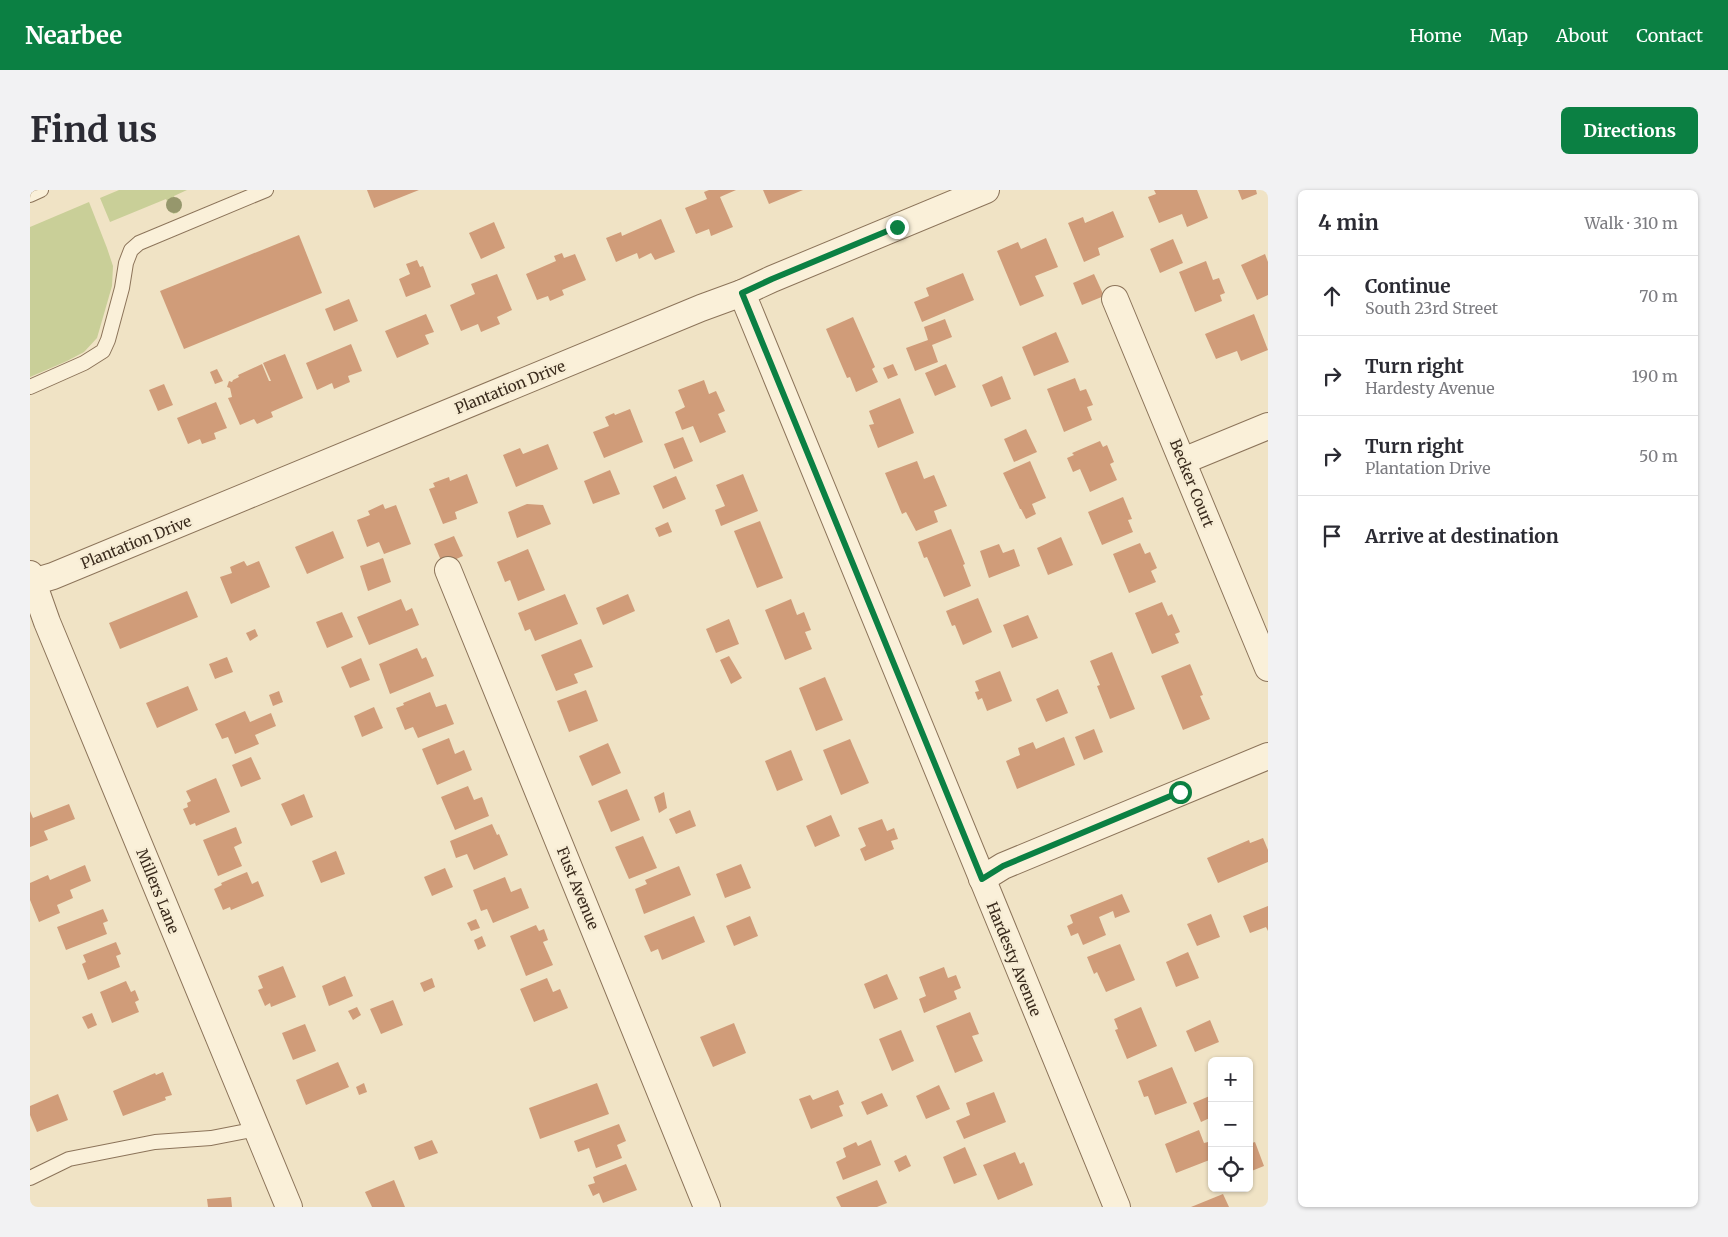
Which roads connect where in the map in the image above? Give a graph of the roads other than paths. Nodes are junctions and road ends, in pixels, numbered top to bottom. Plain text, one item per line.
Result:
1 (41, 190) edge
2 (266, 190) edge
3 (986, 190) edge
4 (30, 195) edge
5 (742, 293) junction
6 (1115, 299) dead end
7 (30, 387) edge
8 (1268, 426) edge
9 (1183, 461) junction
10 (448, 570) dead end
11 (31, 580) edge
12 (1268, 668) edge
13 (1268, 756) edge
14 (982, 879) junction
15 (257, 1129) junction
16 (30, 1178) edge
17 (289, 1207) edge
18 (707, 1207) edge
19 (1117, 1207) edge

1 - 4 lane
2 - 7 lane
3 - 5 street, Plantation Drive
5 - 11 street, Plantation Drive
5 - 14 street, Hardesty Avenue
6 - 9 street, Becker Court
8 - 9 street
9 - 12 street, Becker Court
10 - 18 street, Fust Avenue
11 - 15 street, Millers Lane
13 - 14 street
14 - 19 street, Hardesty Avenue
15 - 16 lane
15 - 17 street, Millers Lane

